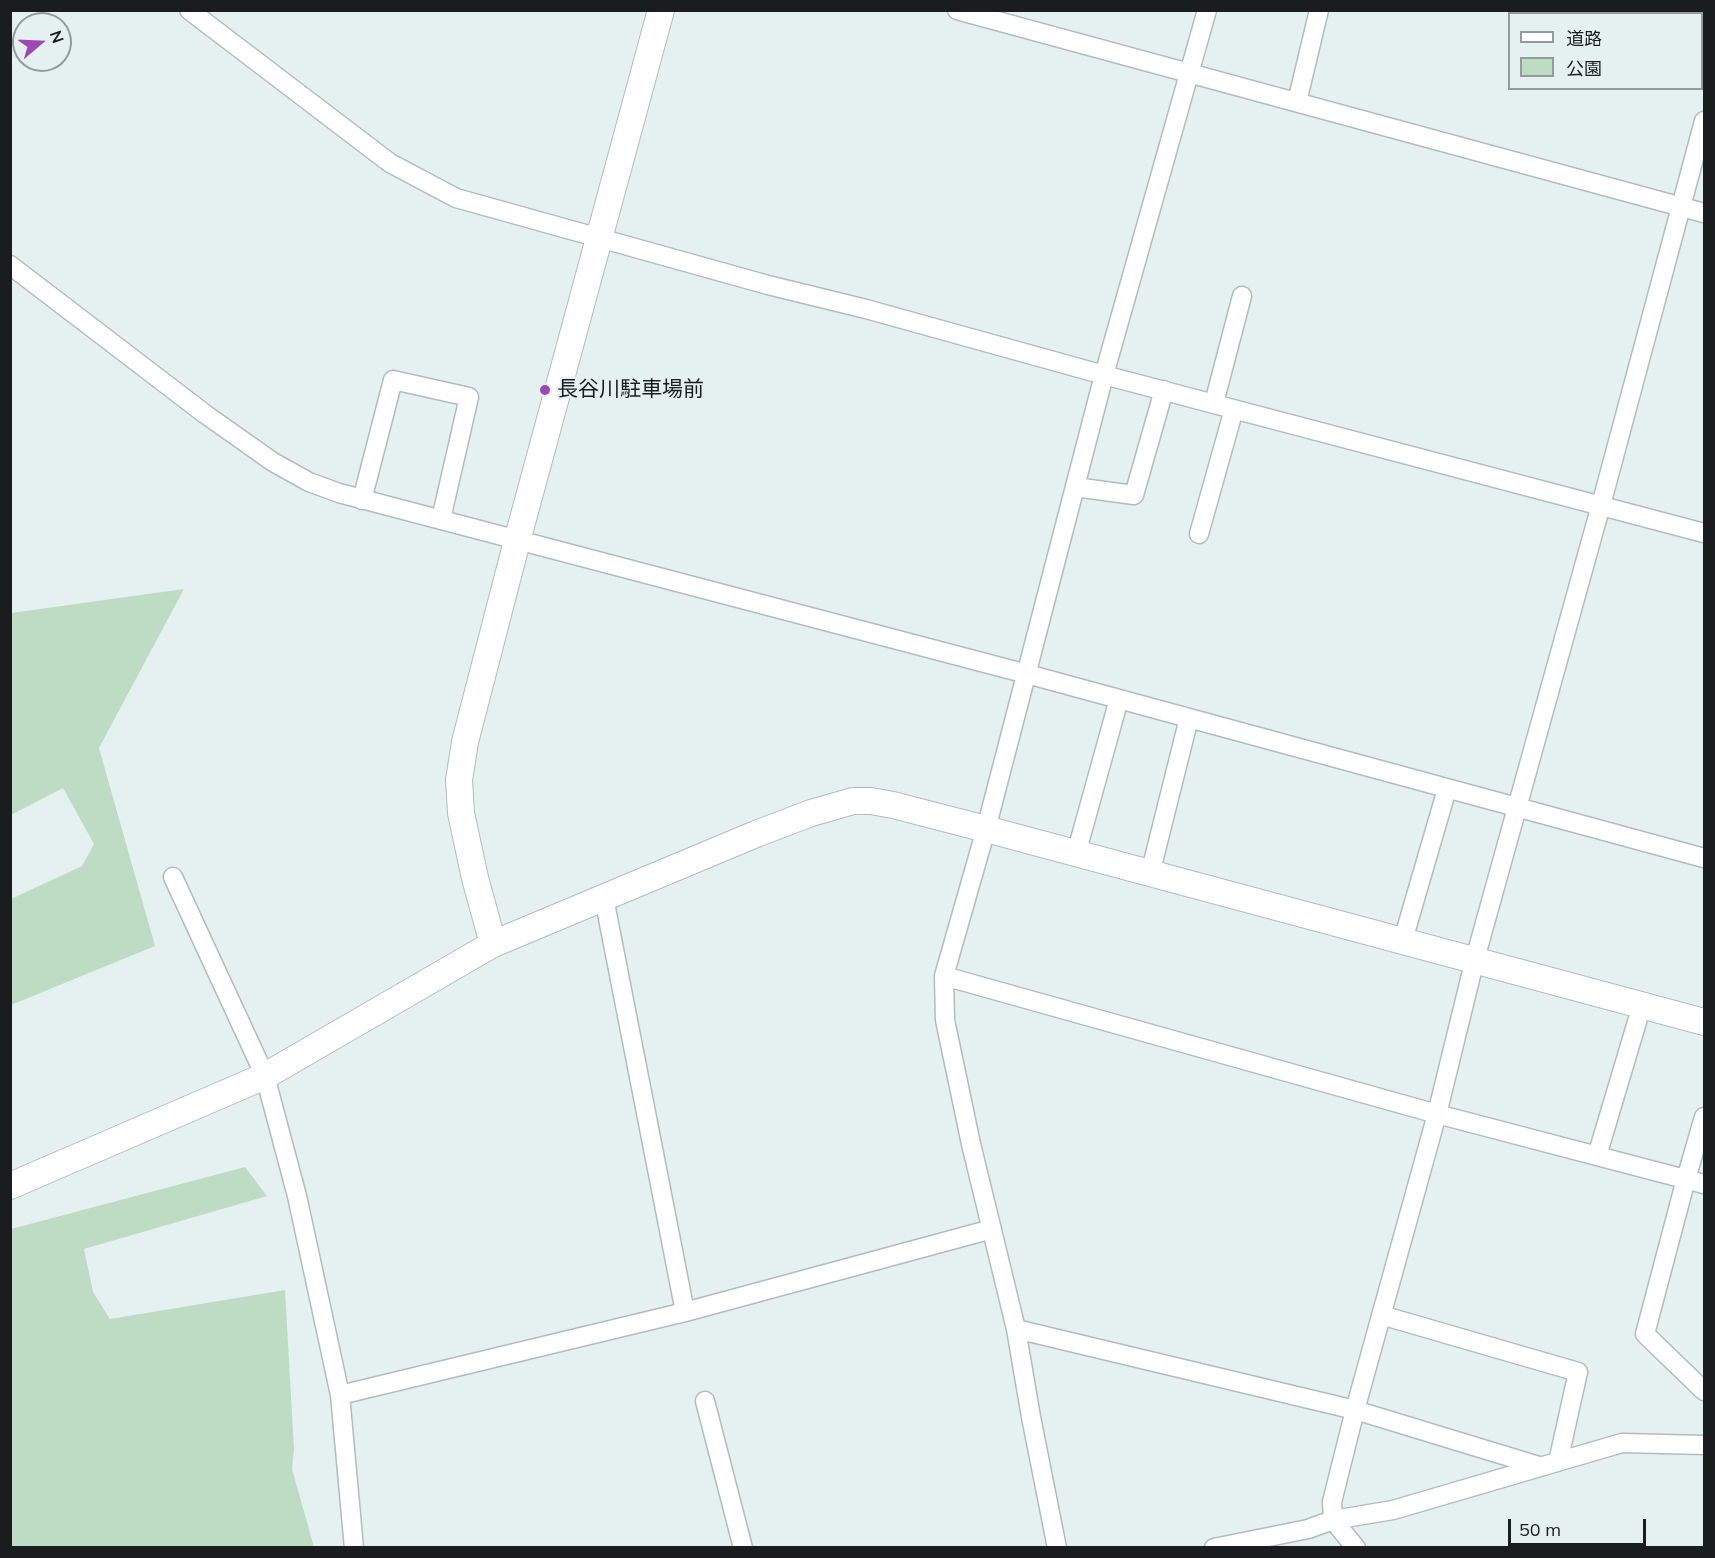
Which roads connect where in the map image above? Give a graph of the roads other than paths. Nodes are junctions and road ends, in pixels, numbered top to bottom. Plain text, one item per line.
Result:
1 (189, 10) edge
2 (662, 10) edge
3 (957, 10) edge
4 (1207, 10) edge
5 (1319, 10) edge
6 (1190, 73) junction
7 (1297, 102) junction
8 (1704, 121) edge
9 (1681, 208) junction
10 (1704, 213) edge
11 (599, 239) junction
12 (10, 265) edge
13 (1242, 296) dead end
14 (1104, 375) junction
15 (1164, 390) junction
16 (1214, 403) junction
17 (1233, 409) junction
18 (1075, 487) junction
19 (362, 500) junction
20 (1601, 505) junction
21 (441, 519) junction
22 (1704, 533) edge
23 (1199, 534) dead end
24 (517, 540) junction
25 (1027, 674) junction
26 (1119, 699) junction
27 (1189, 718) junction
28 (1447, 789) junction
29 (1518, 808) junction
30 (986, 829) junction
31 (1077, 854) junction
32 (1704, 858) edge
33 (1150, 874) junction
34 (173, 877) dead end
35 (604, 898) junction
36 (1402, 940) junction
37 (493, 944) junction
38 (1475, 959) junction
39 (944, 976) junction
40 (1642, 1005) junction
41 (1704, 1022) edge
42 (265, 1076) junction
43 (1437, 1114) junction
44 (1704, 1117) edge
45 (1598, 1156) junction
46 (1686, 1179) junction
47 (1704, 1184) edge
48 (10, 1186) edge
49 (992, 1229) junction
50 (685, 1312) junction
51 (1381, 1315) junction
52 (1016, 1329) junction
53 (1704, 1391) edge
54 (339, 1395) junction
55 (705, 1401) dead end
56 (1355, 1410) junction
57 (1704, 1445) edge
58 (1558, 1462) junction
59 (1539, 1467) junction
60 (1333, 1520) junction
61 (354, 1548) edge
62 (743, 1548) edge
63 (1057, 1548) edge
64 (1214, 1548) edge
65 (1356, 1548) edge

1 - 11 street
2 - 11 street
3 - 6 street
4 - 6 street
5 - 7 street
6 - 7 street
6 - 14 street
7 - 9 street
8 - 9 street
9 - 10 street
9 - 20 street
11 - 14 street
11 - 24 street
12 - 19 street
13 - 16 street
14 - 15 street
14 - 18 street
15 - 16 street
15 - 18 street
16 - 17 street
17 - 20 street
17 - 23 street
18 - 25 street
19 - 21 street
19 - 21 street
20 - 22 street
20 - 29 street
21 - 24 street
24 - 25 street
24 - 37 street
25 - 26 street
25 - 30 street
26 - 27 street
26 - 31 street
27 - 28 street
27 - 33 street
28 - 29 street
28 - 36 street
29 - 32 street
29 - 38 street
30 - 31 street
30 - 35 street
30 - 39 street
31 - 33 street
33 - 36 street
34 - 42 street
35 - 37 street
35 - 50 street
36 - 38 street
37 - 42 street
38 - 40 street
38 - 43 street
39 - 43 street
39 - 49 street
40 - 41 street
40 - 45 street
42 - 48 street
42 - 54 street
43 - 45 street
43 - 51 street
44 - 46 street
45 - 46 street
46 - 47 street
46 - 53 street
49 - 50 street
49 - 52 street
50 - 54 street
51 - 56 street
51 - 58 street
52 - 56 street
52 - 63 street
54 - 61 street
55 - 62 street
56 - 59 street
56 - 60 street
57 - 58 street
58 - 59 street
59 - 60 street
60 - 64 street
60 - 65 street

